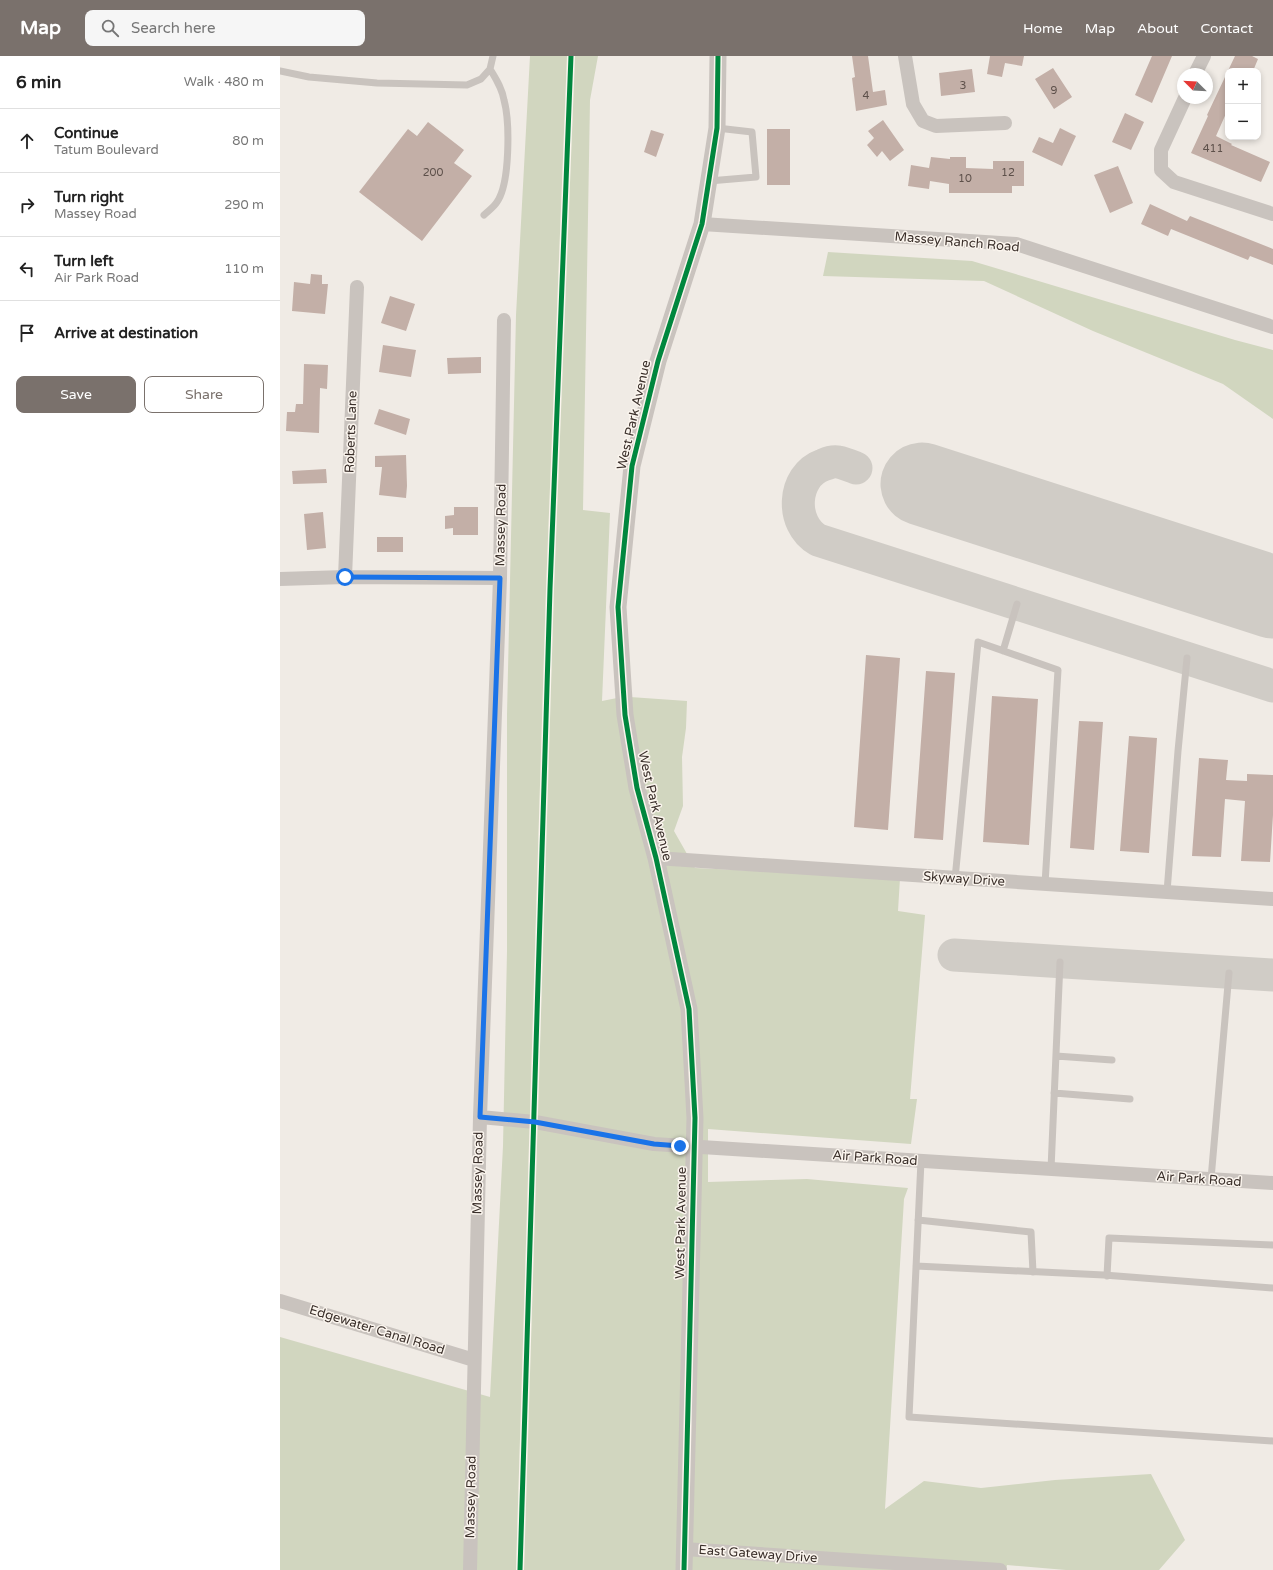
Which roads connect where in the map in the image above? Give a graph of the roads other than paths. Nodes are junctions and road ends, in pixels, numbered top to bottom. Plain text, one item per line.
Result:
1 (493, 56) edge
2 (718, 56) edge
3 (905, 56) edge
4 (1204, 56) edge
5 (1198, 68) edge
6 (490, 69) junction
7 (280, 71) edge
8 (1182, 104) edge
9 (1004, 123) dead end
10 (717, 128) junction
11 (709, 181) junction
12 (1273, 214) edge
13 (484, 216) dead end
14 (702, 224) junction
15 (357, 287) dead end
16 (504, 320) dead end
17 (1273, 327) edge
18 (345, 577) junction
19 (500, 578) junction
20 (280, 579) edge
21 (1017, 604) dead end
22 (1003, 651) junction
23 (1187, 658) dead end
24 (656, 858) junction
25 (955, 879) junction
26 (1046, 884) junction
27 (1167, 892) junction
28 (1273, 899) edge
29 (1060, 962) dead end
30 (1229, 973) dead end
31 (1056, 1056) junction
32 (1112, 1060) dead end
33 (1054, 1093) junction
34 (1130, 1099) dead end
35 (480, 1117) junction
36 (694, 1147) junction
37 (921, 1161) junction
38 (1051, 1169) junction
39 (1211, 1179) junction
40 (1273, 1183) edge
41 (918, 1220) junction
42 (1273, 1245) edge
43 (916, 1266) junction
44 (1033, 1272) junction
45 (1107, 1276) junction
46 (1273, 1288) edge
47 (280, 1301) edge
48 (474, 1360) junction
49 (1273, 1440) edge
50 (684, 1549) junction
51 (470, 1570) edge
52 (684, 1570) edge
53 (1000, 1570) edge

1 - 6 lane
2 - 10 street, West Park Avenue
3 - 9 street
4 - 5 street
6 - 7 lane
6 - 13 lane
8 - 12 street
10 - 11 street, West Park Avenue
10 - 11 lane
11 - 14 street, West Park Avenue
14 - 17 street, Massey Ranch Road
14 - 24 street, West Park Avenue
15 - 18 street, Roberts Lane
16 - 19 street, Massey Road
18 - 19 street
18 - 20 street
19 - 35 street, Massey Road
21 - 22 lane
22 - 25 lane
22 - 26 lane
23 - 27 lane
24 - 25 street, Skyway Drive
24 - 36 street, West Park Avenue
25 - 26 street, Skyway Drive
26 - 27 street, Skyway Drive
27 - 28 street, Skyway Drive
29 - 31 lane
30 - 39 lane
31 - 32 lane
31 - 33 lane
33 - 34 lane
33 - 38 lane
35 - 36 street, Air Park Road
35 - 48 street, Massey Road
36 - 37 street, Air Park Road
36 - 50 street, West Park Avenue
37 - 38 street, Air Park Road
37 - 41 lane
38 - 39 street, Air Park Road
39 - 40 street, Air Park Road
41 - 43 lane
41 - 44 lane
42 - 45 lane
43 - 44 lane
43 - 49 lane
44 - 45 lane
45 - 46 lane
47 - 48 street, Edgewater Canal Road
48 - 51 street, Massey Road
50 - 52 street, West Park Avenue
50 - 53 street, East Gateway Drive

